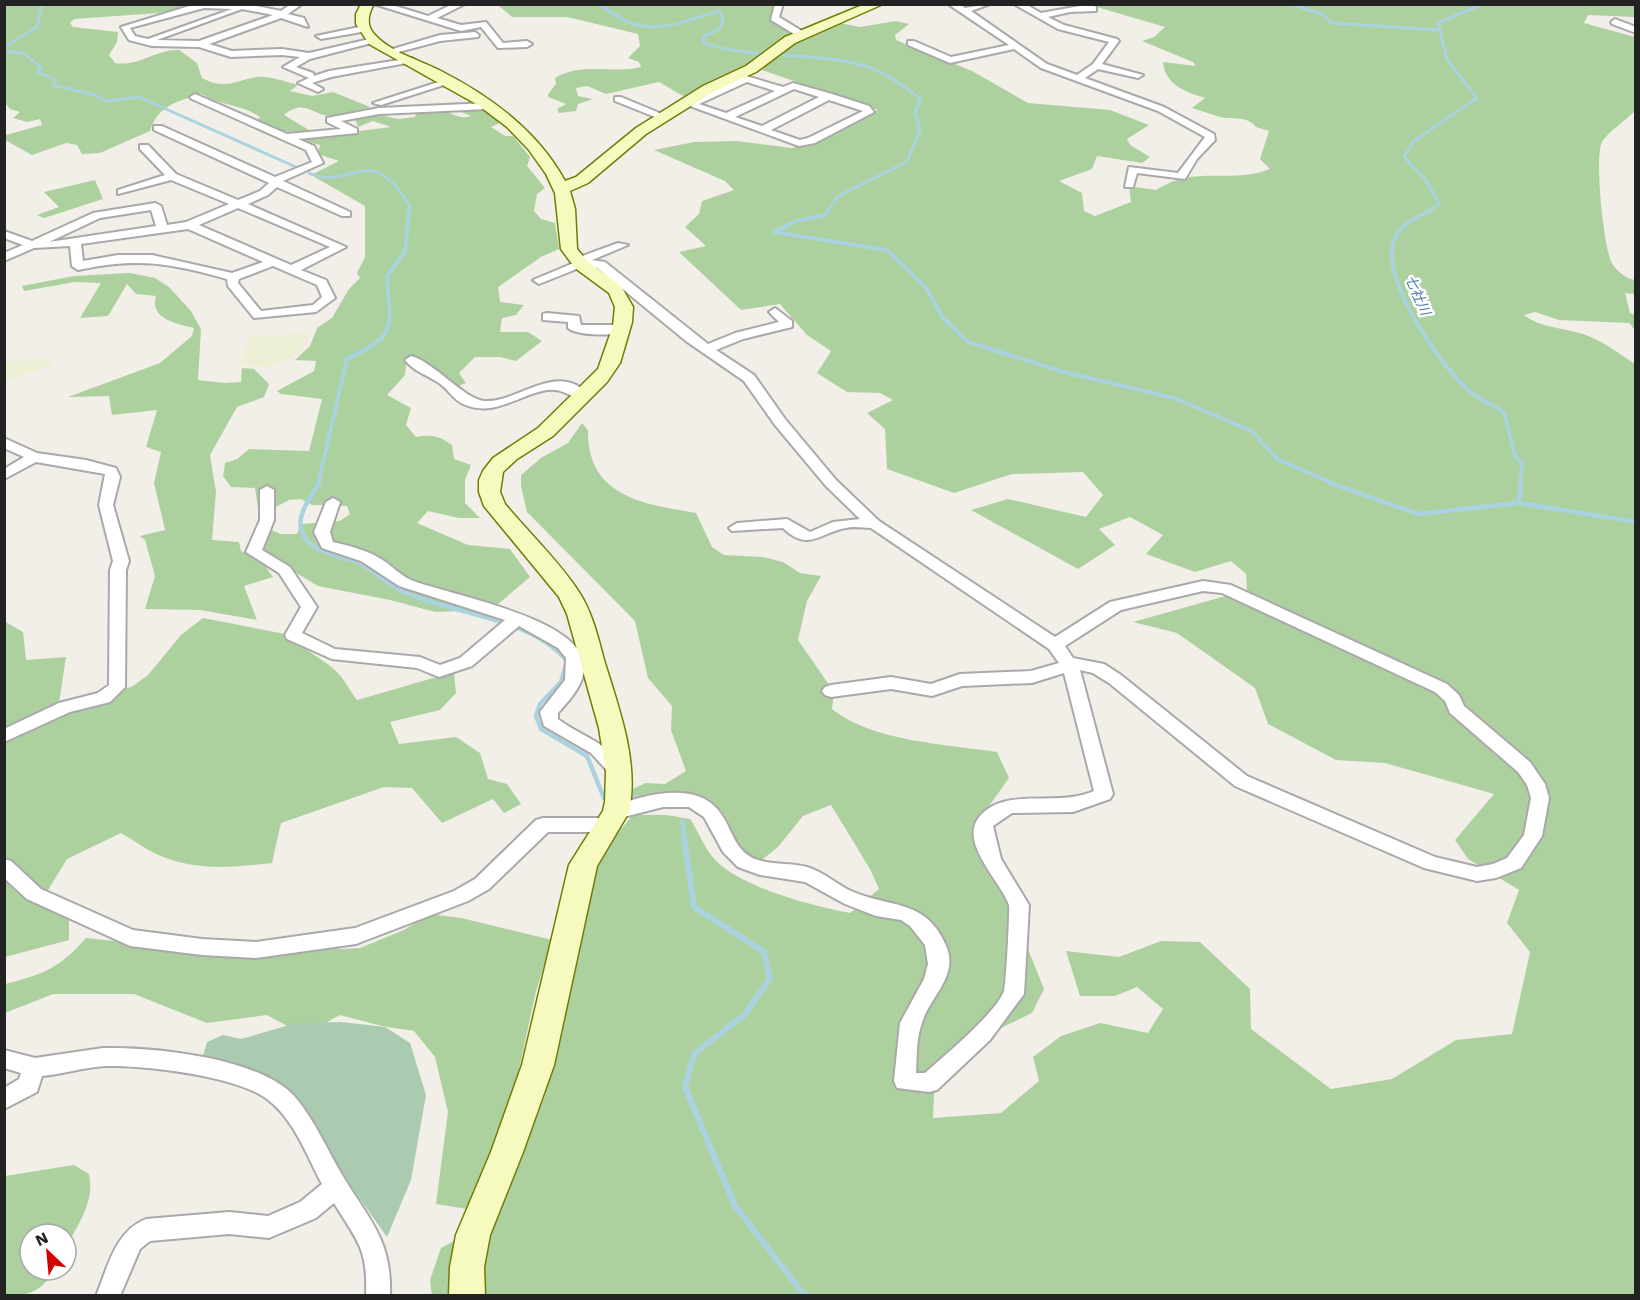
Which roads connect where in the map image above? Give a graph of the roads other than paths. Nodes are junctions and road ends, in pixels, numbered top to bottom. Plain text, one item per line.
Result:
1 (298, 4) edge
2 (368, 4) edge
3 (378, 4) edge
4 (461, 4) edge
5 (779, 4) edge
6 (876, 4) edge
7 (952, 4) edge
8 (986, 4) edge
9 (1018, 4) edge
10 (1084, 4) edge
11 (247, 6) edge
12 (963, 11) junction
13 (282, 15) junction
14 (1039, 16) junction
15 (430, 18) junction
16 (1614, 22) dead end
17 (304, 25) dead end
18 (1635, 30) edge
19 (489, 34) junction
20 (369, 35) junction
21 (802, 35) junction
22 (321, 36) dead end
23 (145, 41) junction
24 (911, 43) dead end
25 (200, 44) junction
26 (527, 44) dead end
27 (1015, 46) junction
28 (391, 51) junction
29 (305, 56) junction
30 (412, 62) junction
31 (1096, 66) junction
32 (345, 72) junction
33 (310, 75) dead end
34 (1138, 75) dead end
35 (1078, 78) junction
36 (360, 79) dead end
37 (451, 81) junction
38 (318, 89) dead end
39 (783, 90) junction
40 (829, 96) junction
41 (195, 97) dead end
42 (618, 99) dead end
43 (688, 104) junction
44 (488, 106) junction
45 (379, 111) junction
46 (728, 116) junction
47 (664, 117) junction
48 (158, 128) dead end
49 (763, 130) junction
50 (287, 138) junction
51 (144, 147) dead end
52 (172, 176) junction
53 (273, 183) junction
54 (1129, 185) dead end
55 (561, 189) junction
56 (122, 192) dead end
57 (238, 205) junction
58 (346, 214) dead end
59 (189, 225) junction
60 (163, 229) junction
61 (4, 234) edge
62 (75, 244) junction
63 (33, 245) junction
64 (622, 245) dead end
65 (4, 258) edge
66 (273, 262) junction
67 (579, 263) junction
68 (293, 269) junction
69 (233, 277) junction
70 (539, 280) dead end
71 (775, 312) dead end
72 (547, 317) dead end
73 (622, 329) junction
74 (706, 349) junction
75 (411, 360) dead end
76 (582, 395) junction
77 (4, 442) edge
78 (34, 457) junction
79 (4, 475) edge
80 (267, 490) dead end
81 (333, 502) dead end
82 (874, 524) junction
83 (737, 528) dead end
84 (518, 618) junction
85 (1055, 645) junction
86 (1069, 664) junction
87 (831, 691) dead end
88 (4, 736) edge
89 (616, 801) junction
90 (4, 866) edge
91 (4, 1059) edge
92 (33, 1067) junction
93 (4, 1100) edge
94 (336, 1187) junction
95 (108, 1296) edge
96 (378, 1296) edge
97 (467, 1296) edge

1 - 13 street
2 - 20 street
3 - 15 street
4 - 15 street
5 - 21 street
6 - 21 street
7 - 12 street
8 - 12 street
9 - 14 street
10 - 14 street
11 - 13 street
11 - 23 street
11 - 23 street
12 - 27 street
13 - 17 street
13 - 25 street
14 - 31 street
15 - 19 street
16 - 18 street
19 - 26 street
19 - 28 street
20 - 22 street
20 - 28 street
20 - 29 street
21 - 43 street
23 - 25 street
24 - 27 street
25 - 29 street
27 - 35 street
28 - 30 street
29 - 33 street
30 - 32 street
30 - 37 street
31 - 34 street
31 - 35 street
32 - 36 street
32 - 38 street
35 - 54 street
37 - 44 street
37 - 45 street
39 - 40 street
39 - 43 street
39 - 46 street
40 - 49 street
40 - 49 street
41 - 50 street
42 - 47 street
43 - 46 street
43 - 47 street
44 - 45 street
44 - 55 street
45 - 50 street
46 - 49 street
47 - 55 street
48 - 53 street
50 - 53 street
51 - 52 street
52 - 56 street
52 - 57 street
53 - 57 street
53 - 58 street
55 - 67 street
57 - 59 street
57 - 68 street
59 - 60 street
59 - 66 street
60 - 62 street
60 - 63 street
61 - 63 street
62 - 63 street
62 - 69 street
63 - 65 street
64 - 67 street
66 - 68 street
66 - 69 street
67 - 70 street
67 - 73 street
67 - 74 street
68 - 69 street
71 - 74 street
72 - 73 street
73 - 76 street
74 - 82 street
75 - 76 street
76 - 89 street
77 - 78 street
78 - 79 street
78 - 88 street
80 - 84 street
81 - 84 street
82 - 83 street
82 - 85 street
84 - 89 street
85 - 86 street
85 - 86 street
86 - 87 street
86 - 89 street
89 - 90 street
89 - 97 street
91 - 92 street
92 - 93 street
92 - 94 street
94 - 95 street
94 - 96 street

